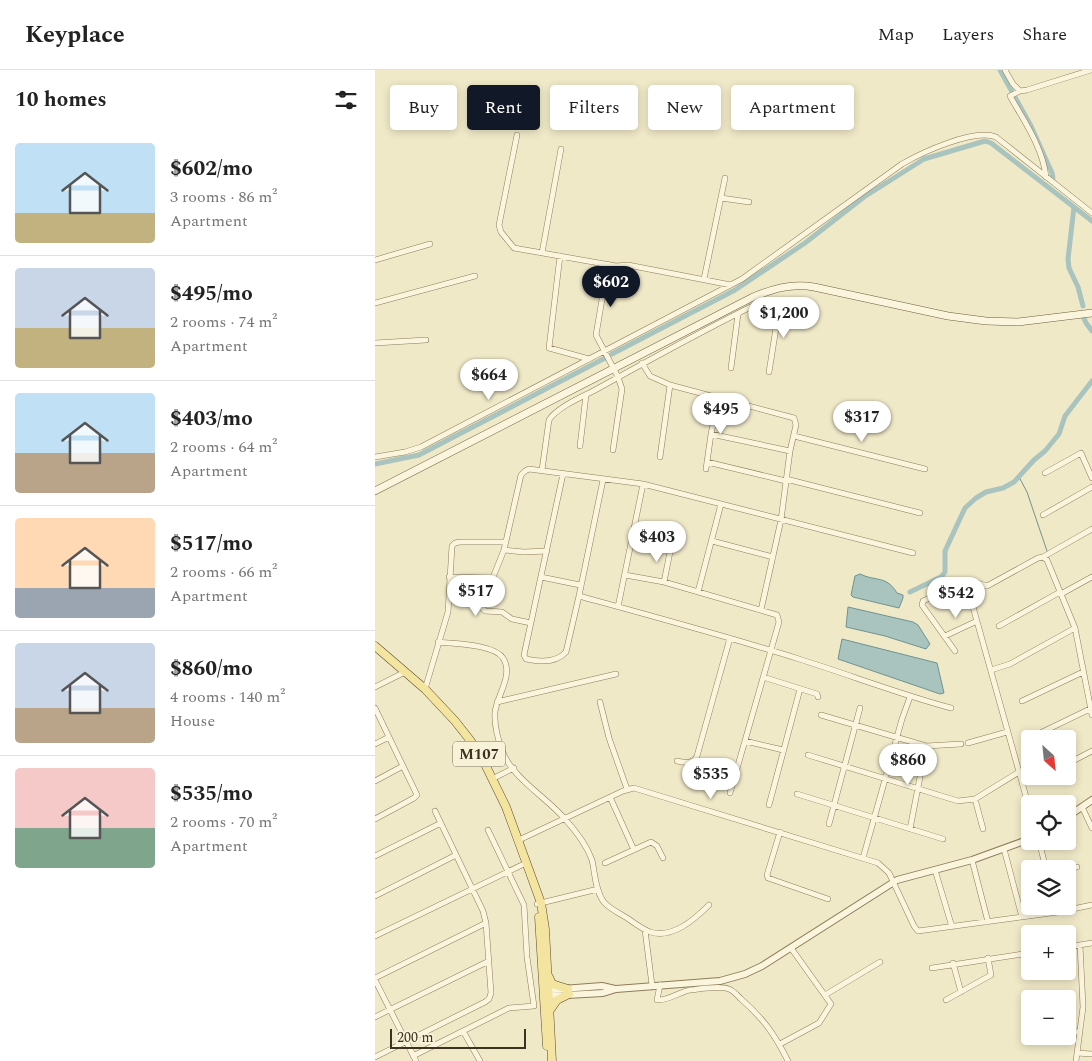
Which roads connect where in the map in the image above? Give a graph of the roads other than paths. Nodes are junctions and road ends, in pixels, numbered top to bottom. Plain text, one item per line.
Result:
1 (1005, 70) edge
2 (1091, 70) edge
3 (1019, 91) junction
4 (517, 135) dead end
5 (561, 149) dead end
6 (1046, 177) junction
7 (725, 178) dead end
8 (721, 198) junction
9 (749, 202) dead end
10 (1092, 213) edge
11 (430, 244) dead end
12 (542, 253) junction
13 (560, 256) junction
14 (375, 260) edge
15 (609, 264) junction
16 (475, 276) dead end
17 (704, 279) junction
18 (731, 285) junction
19 (375, 303) edge
20 (780, 303) junction
21 (798, 305) dead end
22 (1092, 313) edge
23 (738, 314) junction
24 (426, 340) dead end
25 (375, 343) edge
26 (604, 351) junction
27 (589, 359) junction
28 (642, 363) junction
29 (731, 368) dead end
30 (614, 369) junction
31 (769, 372) dead end
32 (618, 377) junction
33 (670, 385) junction
34 (586, 395) junction
35 (719, 398) junction
36 (711, 434) junction
37 (794, 436) junction
38 (580, 446) dead end
39 (613, 450) dead end
40 (790, 451) junction
41 (375, 457) edge
42 (660, 457) dead end
43 (707, 462) junction
44 (706, 469) dead end
45 (925, 469) dead end
46 (542, 470) junction
47 (1045, 473) dead end
48 (563, 474) junction
49 (1092, 478) edge
50 (603, 480) junction
51 (786, 480) junction
52 (643, 484) junction
53 (1092, 487) edge
54 (375, 491) edge
55 (721, 504) junction
56 (920, 513) dead end
57 (1043, 515) dead end
58 (781, 520) junction
59 (1092, 529) edge
60 (712, 541) junction
61 (506, 542) junction
62 (671, 547) dead end
63 (504, 550) junction
64 (547, 551) junction
65 (913, 553) dead end
66 (773, 557) junction
67 (1043, 557) junction
68 (625, 575) junction
69 (449, 577) junction
70 (541, 577) junction
71 (1092, 577) edge
72 (493, 578) junction
73 (663, 582) junction
74 (966, 582) junction
75 (580, 584) junction
76 (698, 592) junction
77 (1061, 593) junction
78 (579, 596) junction
79 (618, 607) junction
80 (761, 610) junction
81 (977, 621) junction
82 (531, 623) junction
83 (999, 626) dead end
84 (1075, 628) junction
85 (945, 636) junction
86 (730, 638) junction
87 (438, 642) junction
88 (375, 646) edge
89 (771, 650) junction
90 (955, 651) dead end
91 (991, 670) junction
92 (405, 672) junction
93 (1083, 672) junction
94 (615, 674) dead end
95 (763, 677) junction
96 (375, 688) edge
97 (425, 689) junction
98 (801, 689) junction
99 (819, 697) dead end
100 (911, 697) junction
101 (1021, 701) dead end
102 (497, 702) junction
103 (600, 702) dead end
104 (375, 708) edge
105 (861, 708) dead end
106 (951, 708) dead end
107 (1091, 711) edge
108 (821, 716) dead end
109 (378, 720) edge
110 (856, 726) junction
111 (1048, 730) edge
112 (1007, 732) junction
113 (389, 737) junction
114 (897, 738) junction
115 (745, 741) junction
116 (968, 743) dead end
117 (375, 744) edge
118 (961, 744) dead end
119 (927, 746) junction
120 (783, 750) junction
121 (1092, 751) edge
122 (504, 754) junction
123 (808, 755) dead end
124 (1076, 759) edge
125 (677, 761) dead end
126 (484, 762) junction
127 (403, 766) junction
128 (844, 767) junction
129 (514, 768) junction
130 (1019, 772) junction
131 (493, 778) junction
132 (884, 779) junction
133 (375, 781) edge
134 (918, 788) junction
135 (627, 789) junction
136 (731, 794) dead end
137 (797, 794) dead end
138 (1025, 795) edge
139 (610, 797) junction
140 (975, 799) junction
141 (1092, 800) edge
142 (769, 805) dead end
143 (834, 805) junction
144 (1082, 807) junction
145 (435, 811) dead end
146 (1076, 811) edge
147 (375, 818) edge
148 (873, 818) junction
149 (565, 819) junction
150 (441, 823) junction
151 (829, 824) dead end
152 (1092, 828) edge
153 (910, 829) junction
154 (983, 829) dead end
155 (488, 830) dead end
156 (780, 832) junction
157 (943, 839) dead end
158 (519, 840) junction
159 (1021, 842) edge
160 (1004, 849) junction
161 (633, 850) junction
162 (456, 855) junction
163 (375, 856) edge
164 (663, 858) dead end
165 (863, 858) junction
166 (972, 860) junction
167 (526, 863) junction
168 (605, 863) dead end
169 (935, 870) junction
170 (508, 872) junction
171 (894, 882) junction
172 (472, 889) junction
173 (598, 889) junction
174 (375, 896) edge
175 (828, 899) dead end
176 (539, 903) junction
177 (709, 905) dead end
178 (1092, 905) edge
179 (1076, 907) edge
180 (1032, 915) edge
181 (1023, 917) junction
182 (987, 922) junction
183 (486, 923) junction
184 (952, 927) junction
185 (645, 930) junction
186 (375, 936) edge
187 (1092, 943) edge
188 (1080, 945) junction
189 (1076, 946) edge
190 (791, 948) junction
191 (1021, 953) edge
192 (988, 958) junction
193 (489, 961) junction
194 (880, 962) dead end
195 (953, 963) junction
196 (547, 966) junction
197 (931, 968) dead end
198 (375, 979) edge
199 (542, 982) junction
200 (660, 985) junction
201 (652, 986) junction
202 (569, 992) junction
203 (961, 992) junction
204 (548, 993) junction
205 (825, 995) junction
206 (945, 1000) dead end
207 (544, 1006) junction
208 (390, 1009) junction
209 (550, 1013) junction
210 (375, 1016) edge
211 (463, 1031) junction
212 (1076, 1032) edge
213 (1079, 1032) junction
214 (406, 1042) junction
215 (779, 1044) junction
216 (1077, 1053) junction
217 (1092, 1054) edge
218 (414, 1058) edge
219 (375, 1060) edge
220 (480, 1061) edge
221 (550, 1061) edge
222 (788, 1061) edge
223 (1076, 1061) edge

1 - 3 street
2 - 3 street
3 - 6 street
4 - 12 street
5 - 12 street
6 - 10 street
6 - 18 street
7 - 8 street
8 - 9 street
8 - 17 street
11 - 14 street
12 - 13 street
13 - 15 street
13 - 27 street
15 - 17 street
15 - 26 street
16 - 19 street
17 - 18 street
18 - 26 street
20 - 21 street
20 - 23 street
20 - 31 street
22 - 30 main road
23 - 28 street
23 - 29 street
24 - 25 street
26 - 27 street
26 - 30 street
27 - 41 street
28 - 32 street
28 - 33 street
30 - 32 street
30 - 54 main road
32 - 34 street
32 - 39 street
33 - 35 street
33 - 42 street
34 - 38 street
34 - 46 street
35 - 36 street
35 - 37 street
36 - 40 street
36 - 43 street
37 - 40 street
37 - 45 street
40 - 51 street
43 - 44 street
43 - 51 street
46 - 48 street
46 - 61 street
47 - 49 street
48 - 50 street
48 - 64 street
50 - 52 street
50 - 75 street
51 - 56 street
51 - 58 street
52 - 55 street
52 - 68 street
53 - 57 street
55 - 58 street
55 - 60 street
58 - 65 street
58 - 66 street
59 - 67 street
60 - 66 street
60 - 76 street
61 - 63 street
61 - 69 street
62 - 73 street
63 - 64 street
63 - 72 street
64 - 70 street
66 - 80 street
67 - 74 street
67 - 77 street
68 - 73 street
68 - 79 street
69 - 72 street
69 - 87 street
70 - 75 street
70 - 82 street
71 - 77 street
72 - 82 street
73 - 76 street
74 - 81 street
74 - 85 street
75 - 78 street
76 - 80 street
77 - 83 street
77 - 84 street
78 - 79 street
78 - 82 street
79 - 86 street
80 - 89 street
81 - 85 street
81 - 91 street
84 - 91 street
84 - 93 street
85 - 90 street
86 - 89 street
86 - 125 street
87 - 97 street
87 - 102 street
88 - 92 main road, M107
89 - 95 street
89 - 100 street
91 - 112 street
92 - 96 street
92 - 97 main road, M107
93 - 101 street
93 - 107 street
94 - 102 street
95 - 98 street
95 - 115 street
97 - 126 main road, M107
98 - 99 street
98 - 120 street
100 - 106 street
100 - 114 street
102 - 122 street
103 - 135 street
104 - 109 street
105 - 110 street
107 - 111 street
108 - 110 street
109 - 113 street
110 - 114 street
110 - 128 street
112 - 116 street
112 - 130 street
113 - 117 street
113 - 127 street
114 - 119 street
114 - 132 street
115 - 120 street
115 - 136 street
118 - 119 street
119 - 134 street
120 - 142 street
121 - 124 street
122 - 126 street
122 - 129 street
123 - 128 street
126 - 131 main road, M107
127 - 133 street
127 - 147 street
128 - 132 street
128 - 143 street
129 - 131 street
129 - 149 street
130 - 138 street
130 - 140 street
131 - 158 main road, M107
132 - 134 street
132 - 148 street
134 - 140 street
134 - 153 street
135 - 139 street
135 - 156 street
137 - 143 street
139 - 149 street
139 - 161 street
140 - 154 street
141 - 144 street
143 - 148 street
143 - 151 street
144 - 146 street
144 - 152 street
145 - 150 street
148 - 153 street
148 - 165 street
149 - 158 street
149 - 173 street
150 - 162 street
150 - 163 street
153 - 157 street
155 - 170 street
156 - 165 street
156 - 175 street
158 - 167 main road, M107
159 - 160 street
160 - 166 street
160 - 181 street
161 - 164 street
161 - 168 street
162 - 172 street
162 - 174 street
165 - 171 street
166 - 169 street
166 - 182 street
167 - 170 street
167 - 176 main road, M107
169 - 171 street
169 - 184 street
170 - 172 street
170 - 211 street
171 - 184 street
171 - 190 street
172 - 183 street
172 - 186 street
173 - 176 street
173 - 185 street
176 - 196 main road, M107
176 - 199 main road, M107
177 - 185 street
178 - 179 street
180 - 181 street
181 - 182 street
182 - 184 street
183 - 193 street
183 - 198 street
185 - 201 street
187 - 188 street
188 - 189 street
188 - 213 street
190 - 200 street
190 - 205 street
191 - 192 street
192 - 195 street
192 - 203 street
193 - 208 street
193 - 214 street
194 - 205 street
195 - 197 street
195 - 203 street
196 - 202 main road
196 - 204 main road, M107
198 - 208 street
199 - 204 main road
199 - 207 main road, M107
200 - 201 street
200 - 215 street
201 - 202 street
202 - 204 street
202 - 209 main road
203 - 206 street
204 - 207 main road
204 - 209 main road, M107
205 - 215 street
207 - 221 main road, M107
208 - 210 street
208 - 214 street
209 - 221 main road, M107
211 - 218 street
211 - 220 street
212 - 213 street
213 - 216 street
214 - 218 street
214 - 219 street
215 - 222 street
216 - 217 street
216 - 223 street

